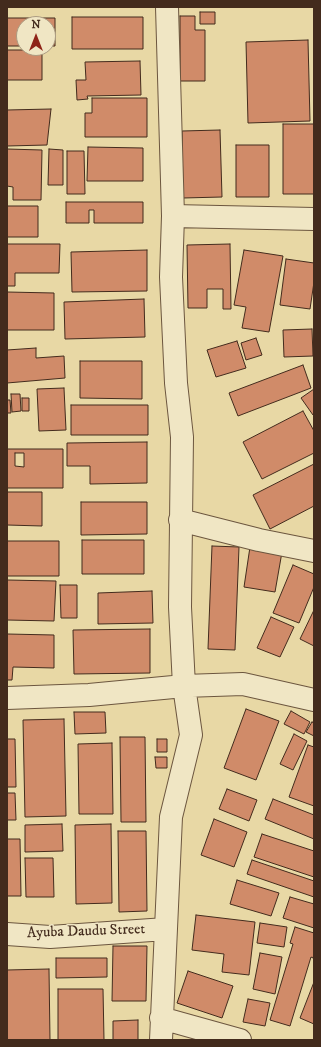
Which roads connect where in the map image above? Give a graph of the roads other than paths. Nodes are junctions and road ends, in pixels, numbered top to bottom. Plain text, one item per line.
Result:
1 (167, 7) edge
2 (173, 216) junction
3 (314, 219) edge
4 (180, 520) junction
5 (314, 551) edge
6 (184, 686) junction
7 (7, 698) edge
8 (314, 700) edge
9 (166, 929) junction
10 (7, 934) edge
11 (161, 1018) junction
12 (160, 1040) edge
13 (240, 1040) edge

1 - 2 street
2 - 3 street
2 - 4 street
4 - 5 street
4 - 6 street
6 - 7 street
6 - 8 street
6 - 9 street
9 - 10 street, Ayuba Daudu Street
9 - 11 street
11 - 12 street
11 - 13 street

